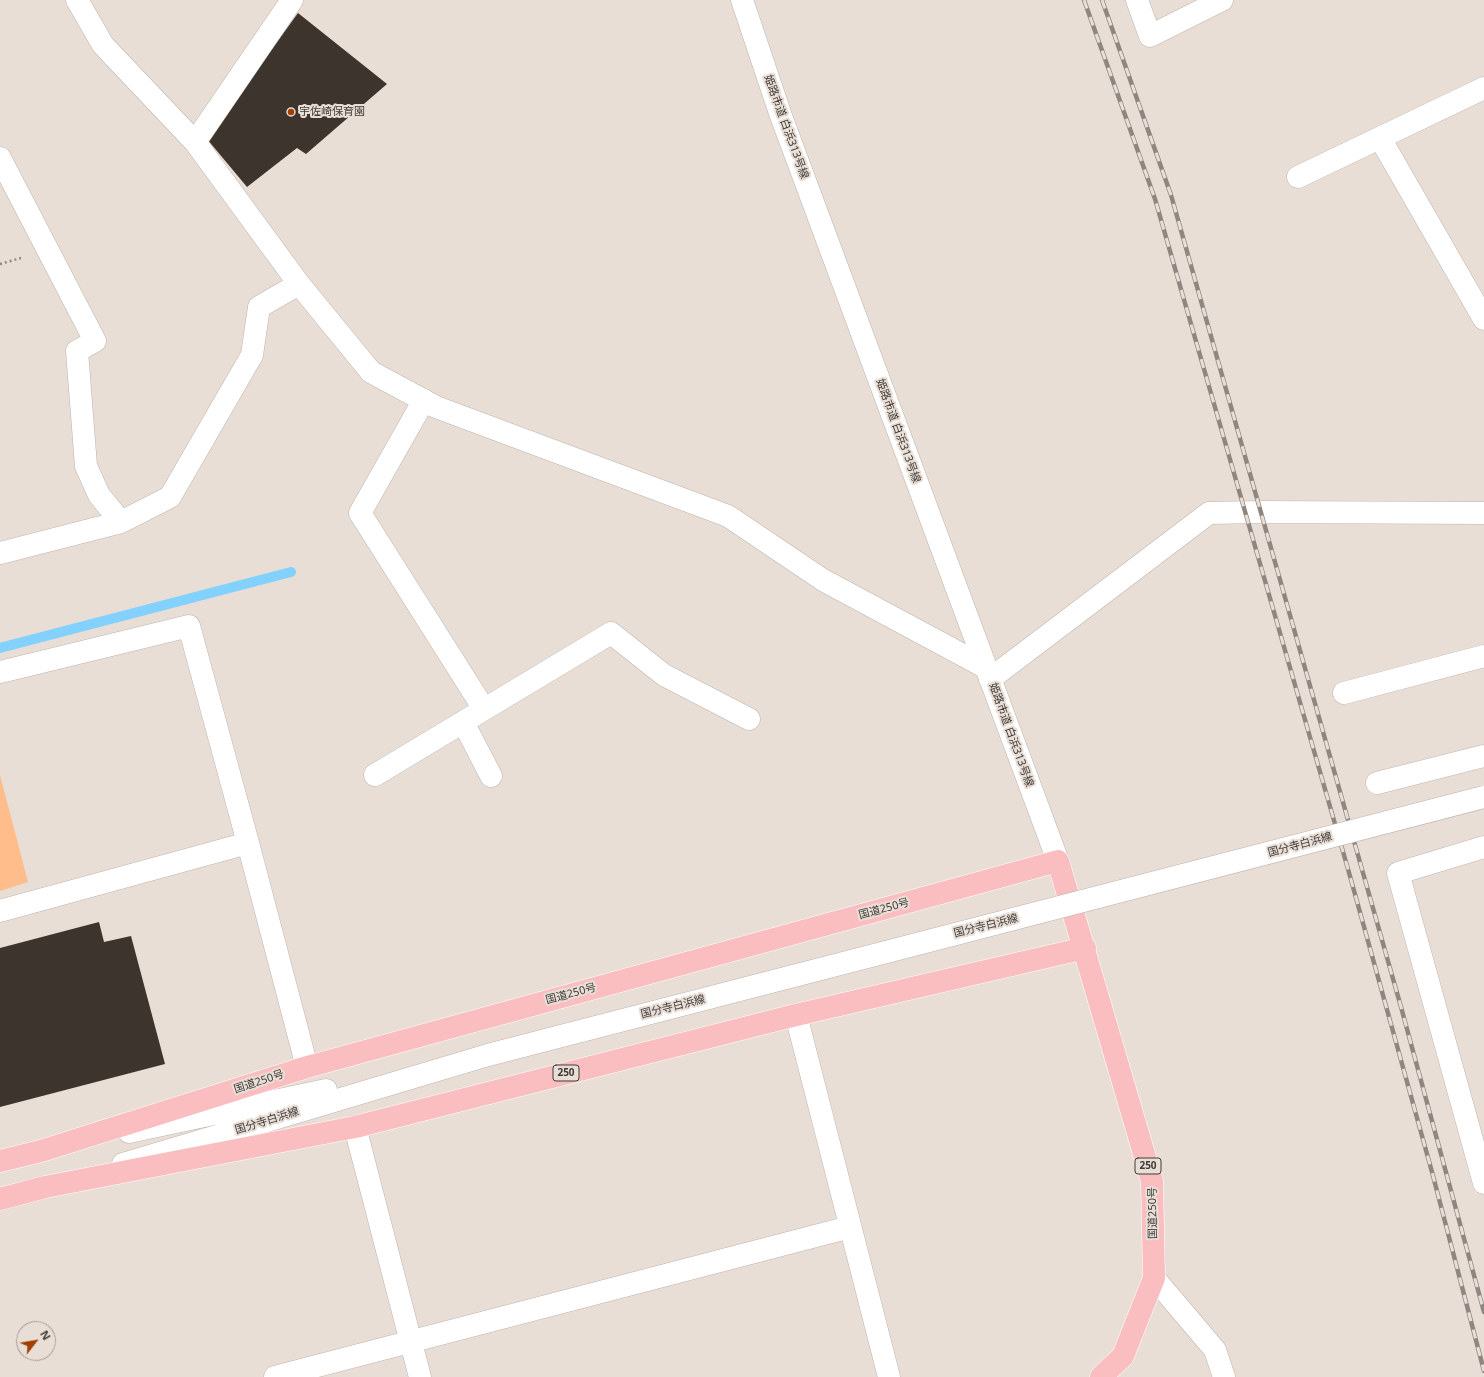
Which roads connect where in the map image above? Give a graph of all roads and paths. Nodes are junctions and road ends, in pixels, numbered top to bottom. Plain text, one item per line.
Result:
1 (77, 0) edge
2 (292, 0) edge
3 (742, 0) edge
4 (1137, 0) edge
5 (1222, 0) edge
6 (1484, 88) edge
7 (1380, 138) junction
8 (195, 142) junction
9 (0, 158) edge
10 (1298, 178) dead end
11 (299, 284) junction
12 (1484, 320) edge
13 (424, 400) junction
14 (1484, 513) edge
15 (121, 522) junction
16 (0, 553) edge
17 (1484, 656) edge
18 (0, 672) edge
19 (988, 673) junction
20 (1344, 694) dead end
21 (484, 709) junction
22 (749, 718) dead end
23 (463, 722) junction
24 (1484, 756) edge
25 (375, 775) dead end
26 (491, 776) dead end
27 (1377, 783) dead end
28 (1484, 797) edge
29 (248, 842) junction
30 (1484, 847) edge
31 (1058, 862) junction
32 (0, 911) edge
33 (1085, 948) junction
34 (796, 1015) junction
35 (488, 1055) junction
36 (307, 1067) junction
37 (355, 1127) junction
38 (41, 1151) junction
39 (0, 1161) edge
40 (1484, 1182) edge
41 (45, 1187) junction
42 (0, 1199) edge
43 (850, 1226) junction
44 (1154, 1278) junction
45 (411, 1340) junction
46 (275, 1377) edge
47 (420, 1377) edge
48 (889, 1377) edge
49 (1101, 1377) edge
50 (1224, 1377) edge

1 - 8 street
2 - 8 street
3 - 19 street, 姫路市道 白浜313号線
4 - 5 street
6 - 7 street
7 - 10 street
7 - 12 street
8 - 11 street
9 - 15 street
11 - 13 street
11 - 15 street
13 - 19 street
13 - 21 street
14 - 19 street
15 - 16 street
17 - 20 street
18 - 29 street
19 - 31 street, 姫路市道 白浜313号線
21 - 22 street
21 - 23 street
23 - 25 street
23 - 26 street
24 - 27 street
28 - 35 street, 国分寺白浜線, bridge
29 - 32 street
29 - 36 street
30 - 40 street
31 - 33 highway, 国道250号 / 250
31 - 36 highway, 国道250号
33 - 34 highway, 250
33 - 44 highway, 国道250号 / 250
34 - 37 highway, 250
34 - 43 street
35 - 38 street, 国分寺白浜線
35 - 41 street, 国分寺白浜線
36 - 38 highway, 国道250号
37 - 41 highway, 250
37 - 45 street
38 - 39 highway, 国道250号
41 - 42 highway, 250
43 - 45 street
43 - 48 street
44 - 49 highway, 国道250号 / 250
44 - 50 street
45 - 46 street
45 - 47 street

